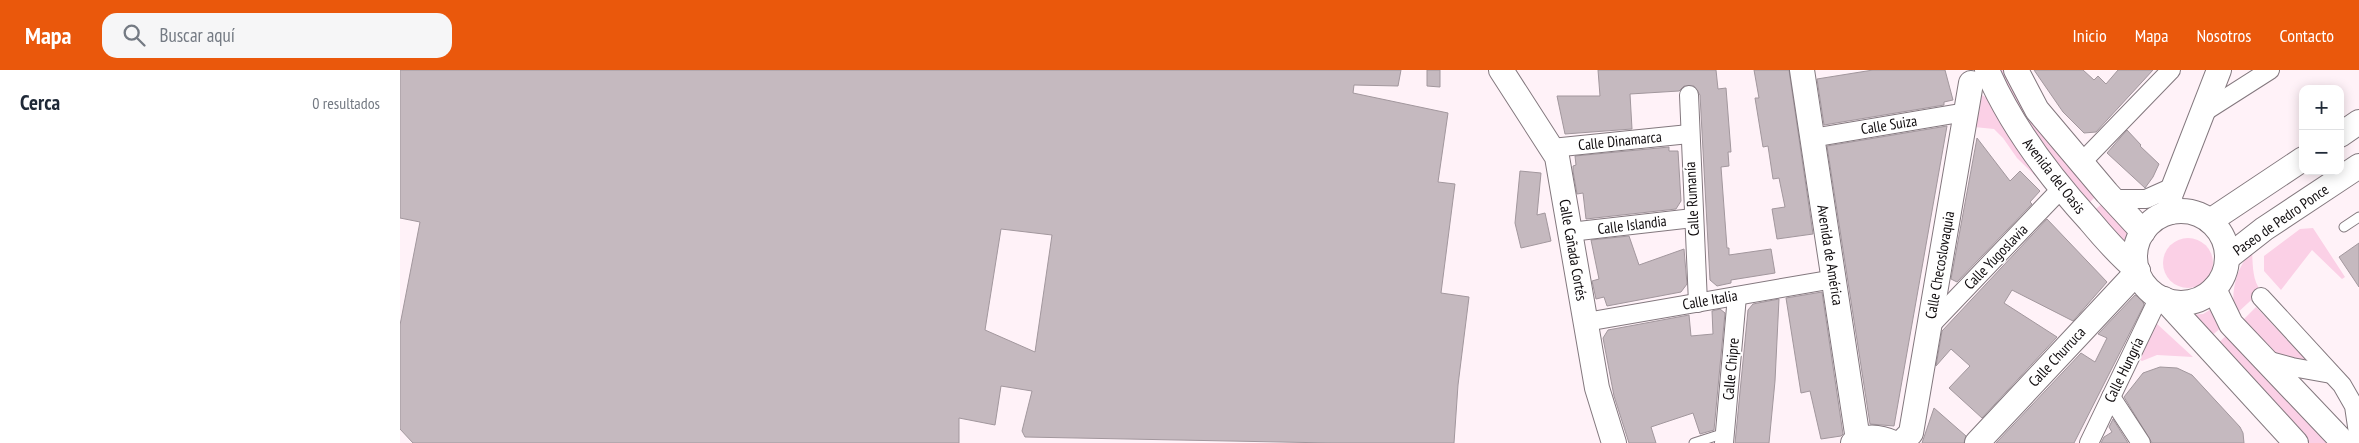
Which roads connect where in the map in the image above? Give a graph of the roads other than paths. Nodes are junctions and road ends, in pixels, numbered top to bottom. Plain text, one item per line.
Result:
1 (1501, 70) edge
2 (1802, 70) edge
3 (2171, 70) edge
4 (2219, 70) edge
5 (2270, 70) edge
6 (1974, 74) edge
7 (2020, 74) edge
8 (1689, 95) dead end
9 (1966, 112) junction
10 (2201, 114) junction
11 (2359, 122) edge
12 (2344, 131) edge
13 (1689, 134) junction
14 (1812, 138) junction
15 (1552, 148) junction
16 (2299, 162) edge
17 (2081, 163) junction
18 (2359, 166) edge
19 (2173, 188) junction
20 (2061, 189) junction
21 (2113, 199) junction
22 (2171, 212) junction
23 (2359, 217) edge
24 (1693, 218) junction
25 (2210, 221) junction
26 (2344, 227) dead end
27 (1570, 232) junction
28 (2143, 232) junction
29 (2138, 270) junction
30 (2221, 276) junction
31 (1834, 279) junction
32 (1737, 296) junction
33 (2162, 298) junction
34 (2261, 298) dead end
35 (1698, 302) junction
36 (1586, 322) junction
37 (1930, 326) junction
38 (2265, 360) junction
39 (2332, 374) junction
40 (2111, 397) junction
41 (1725, 438) edge
42 (2286, 440) edge
43 (2359, 440) edge
44 (1856, 442) edge
45 (1614, 443) edge
46 (1694, 443) edge
47 (1894, 443) edge
48 (1901, 443) edge
49 (1977, 443) edge
50 (2089, 443) edge
51 (2141, 443) edge
52 (2344, 443) edge

1 - 15 street, Calle Cañada Cortés
2 - 14 street, Avenida de América
3 - 17 street
4 - 10 street
5 - 10 street
6 - 9 street, Calle Checoslovaquia
6 - 20 street, Avenida del Oasis
7 - 17 street, Avenida del Oasis
8 - 13 street, Calle Rumanía
9 - 14 street, Calle Suiza
9 - 37 street, Calle Checoslovaquia
10 - 19 street
11 - 12 street
13 - 15 street, Calle Dinamarca
13 - 24 street, Calle Rumanía
14 - 31 street, Avenida de América
15 - 27 street, Calle Cañada Cortés
16 - 25 street
17 - 21 street, Avenida del Oasis
18 - 30 street, Paseo de Pedro Ponce
19 - 21 street
19 - 22 street
20 - 29 street, Avenida del Oasis
20 - 37 street, Calle Yugoslavia
21 - 28 street, Avenida del Oasis
22 - 25 street
22 - 28 street
23 - 26 lane
24 - 27 street, Calle Islandia
24 - 35 street, Calle Rumanía
25 - 30 street
27 - 36 street, Calle Cañada Cortés
28 - 29 street
29 - 33 street
29 - 49 street, Calle Churruca
30 - 33 street
30 - 38 street
31 - 32 street, Calle Italia
31 - 44 street, Avenida de América
32 - 35 street, Calle Italia
32 - 41 street, Calle Chipre
33 - 40 street, Calle Hungría
33 - 42 street
34 - 39 street
35 - 36 street, Calle Italia
36 - 45 street, Calle Cañada Cortés
37 - 48 street, Calle Checoslovaquia
38 - 39 street
38 - 52 street
39 - 43 street
40 - 50 street, Calle Hungría
40 - 51 street
41 - 46 lane
44 - 47 street

